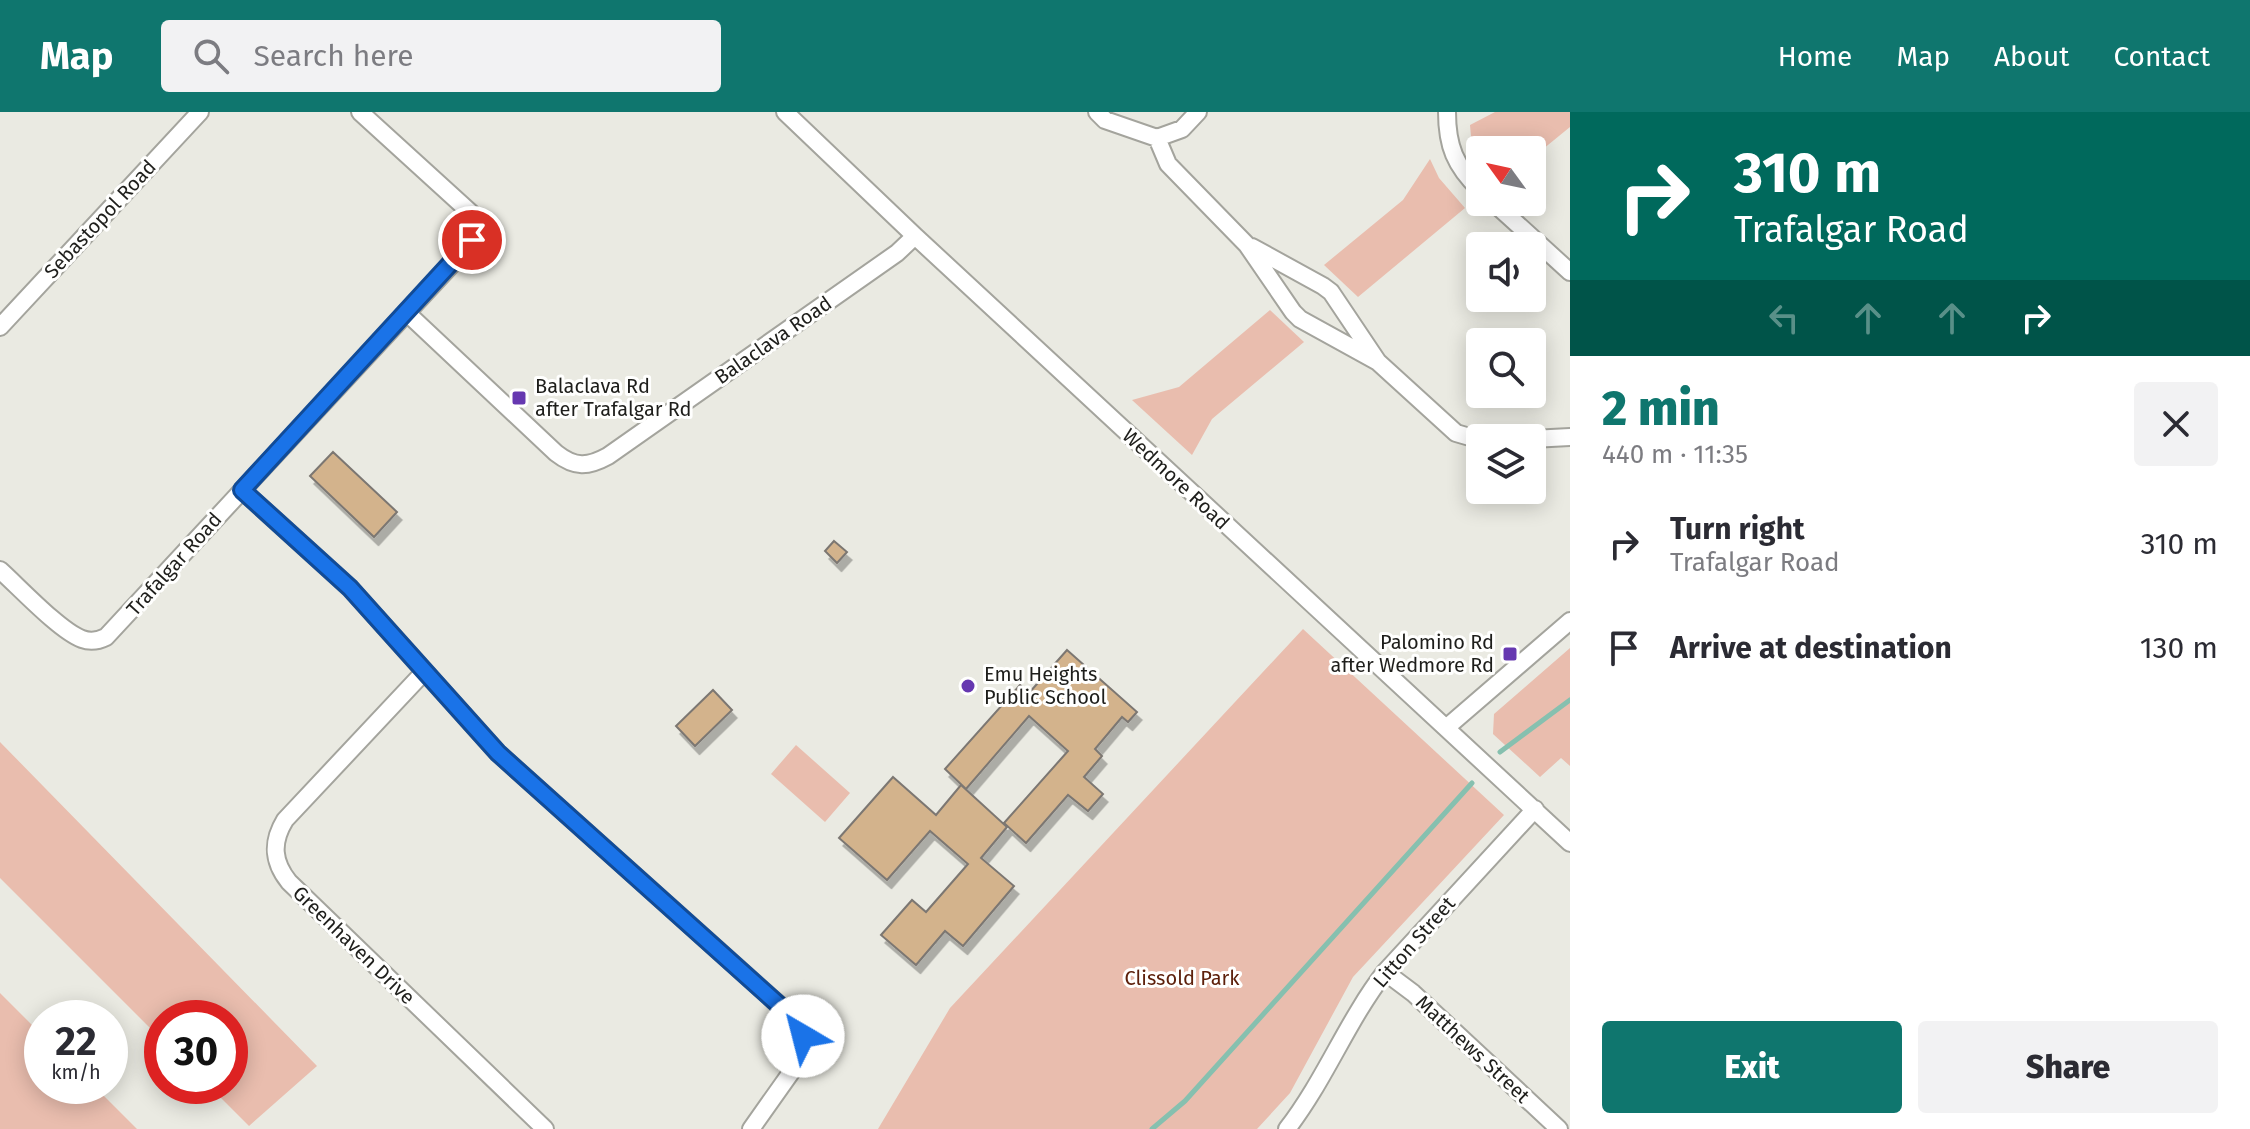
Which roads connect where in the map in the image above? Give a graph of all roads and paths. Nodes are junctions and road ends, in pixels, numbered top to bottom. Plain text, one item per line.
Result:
1 (200, 112) edge
2 (360, 112) edge
3 (785, 112) edge
4 (1097, 112) edge
5 (1198, 112) edge
6 (1447, 112) edge
7 (1157, 138) junction
8 (1466, 175) edge
9 (1508, 216) edge
10 (915, 236) junction
11 (1247, 245) junction
12 (1570, 272) edge
13 (406, 312) junction
14 (0, 327) edge
15 (1378, 362) junction
16 (1466, 436) edge
17 (1570, 437) edge
18 (1546, 438) edge
19 (242, 490) junction
20 (0, 570) edge
21 (1570, 621) edge
22 (424, 672) junction
23 (1446, 728) junction
24 (1535, 809) junction
25 (1570, 843) edge
26 (1385, 972) junction
27 (545, 1129) edge
28 (751, 1129) edge
29 (1287, 1129) edge
30 (1559, 1129) edge

1 - 14 street, Sebastopol Road
2 - 13 street, Trafalgar Road
3 - 10 street, Wedmore Road
4 - 7 street
5 - 7 street
6 - 8 street
7 - 11 street
9 - 12 street
10 - 13 street, Balaclava Road
10 - 23 street, Wedmore Road
11 - 15 street
11 - 15 street
13 - 19 street, Trafalgar Road
15 - 16 street
17 - 18 street
19 - 20 street, Trafalgar Road
19 - 22 street
21 - 23 street
22 - 27 street, Greenhaven Drive
22 - 28 street
23 - 24 street, Wedmore Road
24 - 25 street, Wedmore Road
24 - 26 street, Litton Street
26 - 29 street, Litton Street
26 - 30 street, Matthews Street

